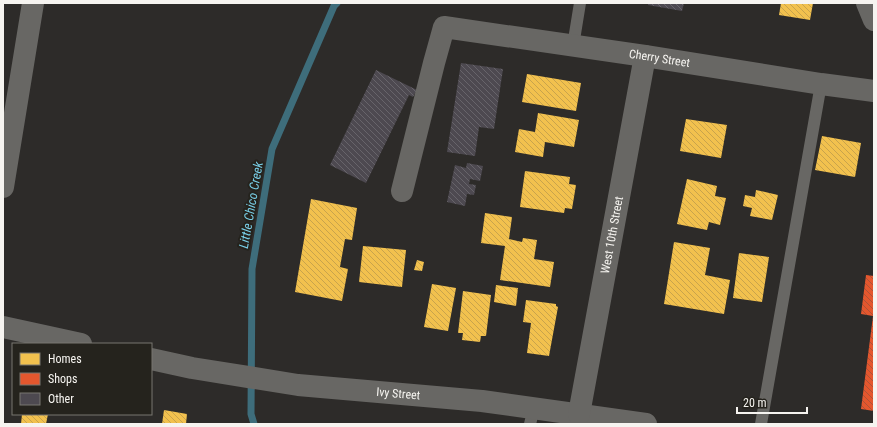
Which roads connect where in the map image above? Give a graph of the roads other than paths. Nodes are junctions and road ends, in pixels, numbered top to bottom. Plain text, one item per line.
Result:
1 (33, 3) edge
2 (580, 3) edge
3 (867, 3) edge
4 (874, 20) edge
5 (573, 46) junction
6 (645, 56) junction
7 (821, 84) junction
8 (874, 91) edge
9 (3, 187) edge
10 (402, 191) dead end
11 (3, 327) edge
12 (76, 343) edge
13 (152, 359) edge
14 (579, 414) junction
15 (532, 416) edge
16 (646, 424) edge
17 (761, 424) edge

1 - 9 street
2 - 5 lane
3 - 4 street
5 - 6 street, Cherry Street
5 - 10 street, Cherry Street
6 - 7 street, Cherry Street
6 - 14 street, West 10th Street
7 - 8 street, Cherry Street
7 - 17 lane
11 - 12 street
13 - 15 street, Ivy Street
14 - 15 street, Ivy Street
14 - 16 street, Ivy Street

